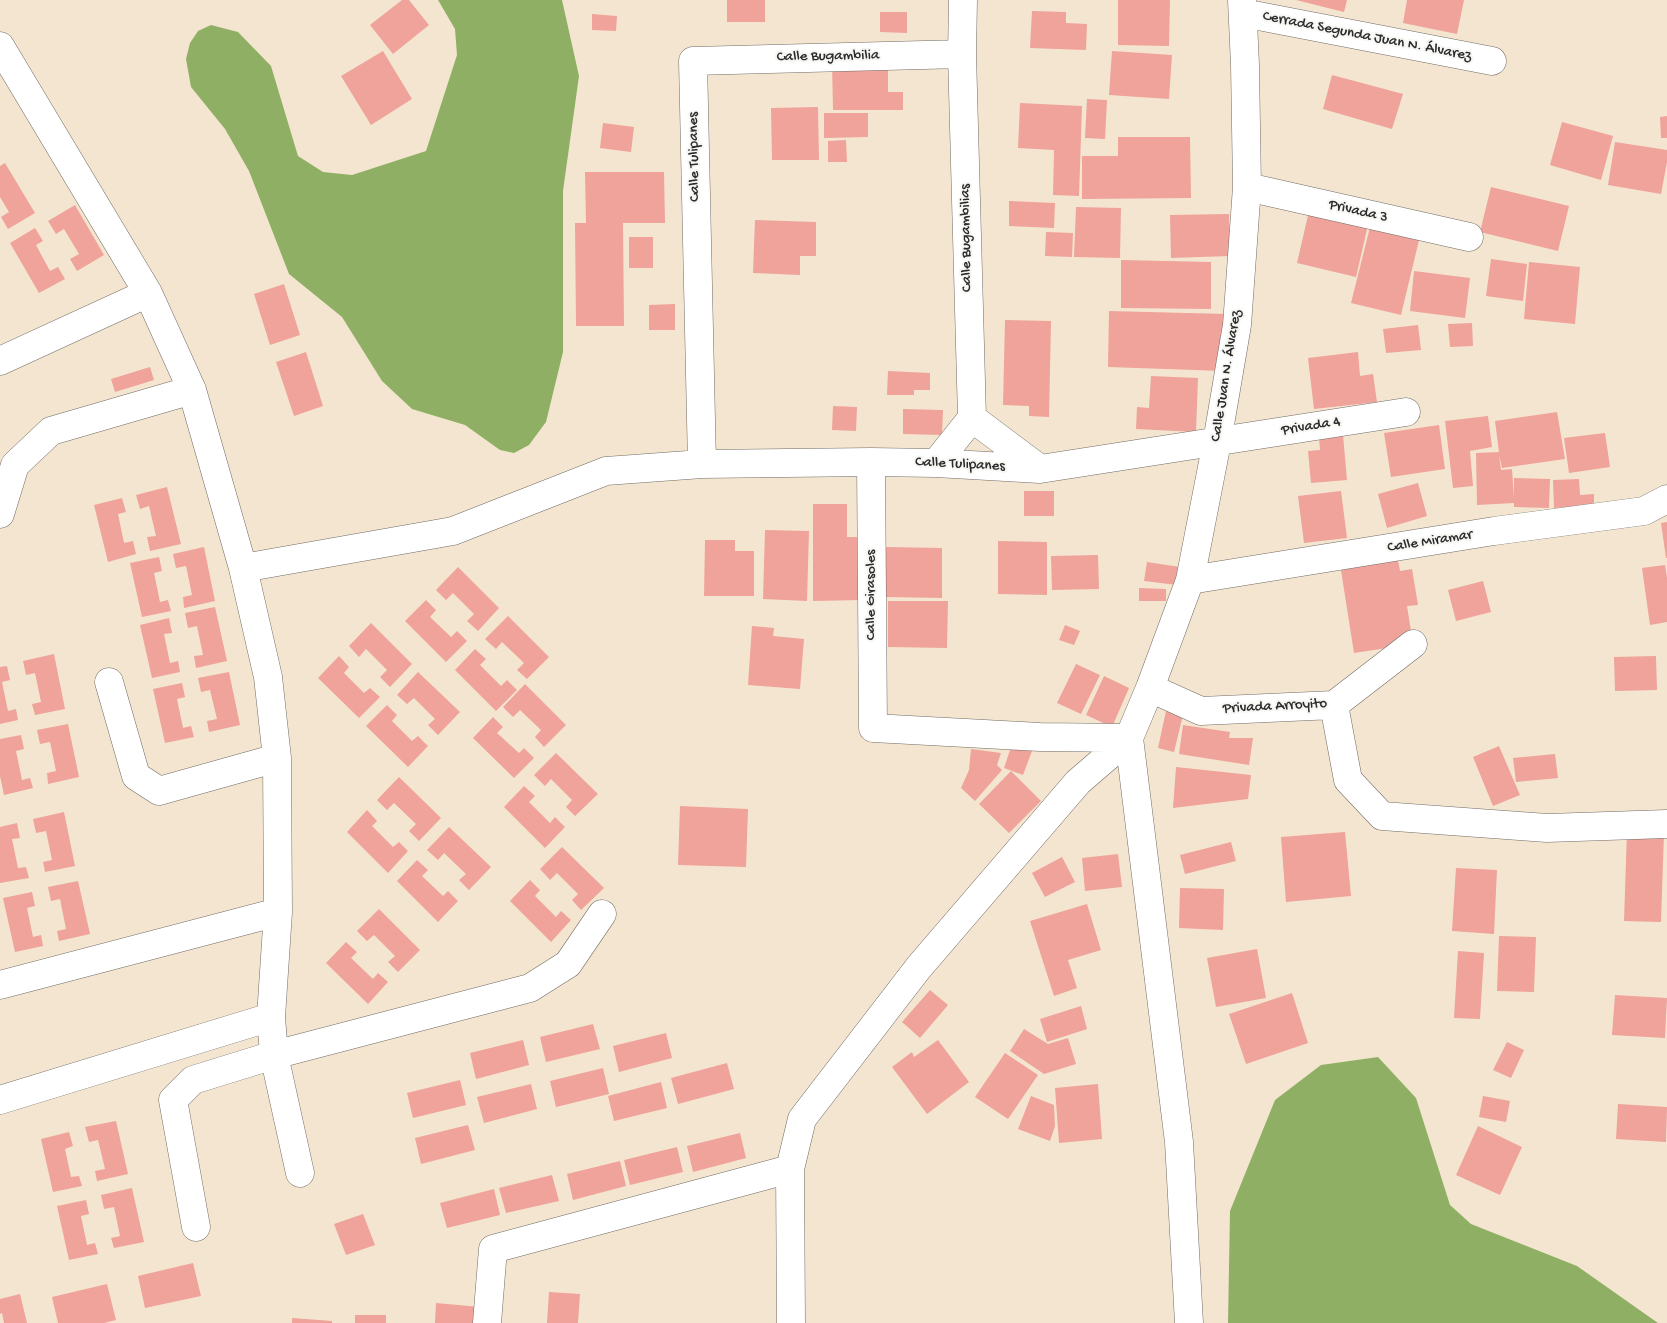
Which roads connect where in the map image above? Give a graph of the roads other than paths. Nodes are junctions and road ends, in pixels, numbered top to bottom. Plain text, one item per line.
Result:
1 (963, 0) edge
2 (1242, 6) edge
3 (0, 46) edge
4 (962, 54) junction
5 (693, 61) joint
6 (1492, 61) dead end
7 (1247, 187) junction
8 (1470, 237) dead end
9 (148, 293) junction
10 (0, 361) edge
11 (192, 390) junction
12 (1406, 412) dead end
13 (972, 418) junction
14 (1217, 442) junction
15 (870, 462) junction
16 (936, 463) junction
17 (702, 464) junction
18 (1040, 469) junction
19 (1667, 498) edge
20 (0, 514) edge
21 (243, 568) junction
22 (1190, 580) junction
23 (1413, 644) dead end
24 (109, 682) dead end
25 (1150, 688) junction
26 (1334, 704) junction
27 (1129, 738) junction
28 (277, 758) junction
29 (1667, 824) edge
30 (278, 912) junction
31 (602, 914) dead end
32 (0, 986) edge
33 (271, 1017) junction
34 (274, 1055) junction
35 (0, 1100) edge
36 (790, 1170) junction
37 (300, 1173) dead end
38 (196, 1227) dead end
39 (487, 1323) edge
40 (791, 1323) edge
41 (1189, 1323) edge

1 - 4 street, Calle Bugambilias
2 - 6 street, Cerrada Segunda Juan N. Álvarez
2 - 7 street, Calle Juan N. Álvarez
3 - 9 street
4 - 5 street, Calle Bugambilia
4 - 13 street, Calle Bugambilias
5 - 17 street, Calle Tulipanes
7 - 8 street, Privada 3
7 - 14 street, Calle Juan N. Álvarez
9 - 10 street
9 - 11 street
11 - 20 street
11 - 21 street
12 - 14 street, Privada 4
13 - 16 street
13 - 18 street
14 - 18 street, Calle Tulipanes
14 - 22 street, Calle Juan N. Álvarez
15 - 16 street, Calle Tulipanes
15 - 17 street, Calle Tulipanes
15 - 27 street, Calle Girasoles
16 - 18 street, Calle Tulipanes
17 - 21 street, Calle Tulipanes
19 - 22 street, Calle Miramar
21 - 28 street
22 - 25 street, Calle Juan N. Álvarez
23 - 26 street, Privada Arroyito
24 - 28 street
25 - 26 street, Privada Arroyito
25 - 27 street, Calle Juan N. Álvarez
26 - 29 street
27 - 36 street
27 - 41 street
28 - 30 street
30 - 32 street
30 - 33 street
31 - 34 street
33 - 34 street
33 - 35 street
34 - 37 street
34 - 38 street
36 - 39 street
36 - 40 street

